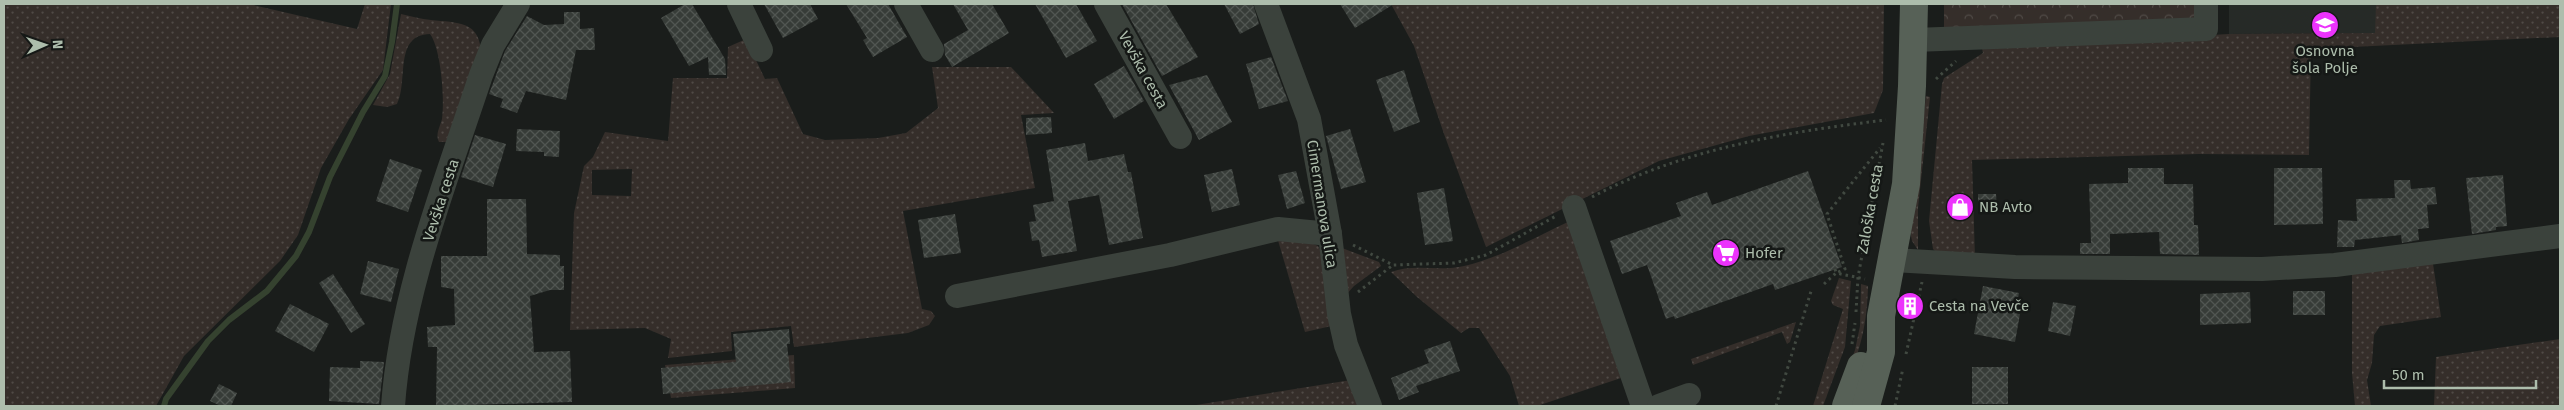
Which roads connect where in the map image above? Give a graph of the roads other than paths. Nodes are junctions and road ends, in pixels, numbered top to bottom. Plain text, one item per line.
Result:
1 (518, 4) edge
2 (739, 4) edge
3 (906, 4) edge
4 (1106, 4) edge
5 (1266, 4) edge
6 (1913, 4) edge
7 (2206, 4) edge
8 (1914, 40) junction
9 (761, 50) dead end
10 (932, 50) dead end
11 (1180, 137) dead end
12 (1574, 207) dead end
13 (1330, 234) junction
14 (2560, 236) edge
15 (1893, 260) junction
16 (957, 296) dead end
17 (1881, 316) junction
18 (1689, 395) dead end
19 (393, 406) edge
20 (1370, 406) edge
21 (1643, 406) edge
22 (1659, 406) edge
23 (1846, 406) edge
24 (1866, 406) edge

1 - 19 street, Vevška cesta
2 - 9 street
3 - 10 street
4 - 11 street, Vevška cesta
5 - 13 street, Cimermanova ulica
6 - 8 main road, Zaloška cesta
7 - 8 street
8 - 15 main road, Zaloška cesta
12 - 21 street
13 - 16 street
13 - 20 street, Cimermanova ulica
14 - 15 street
15 - 17 main road, Zaloška cesta
17 - 23 main road, Zaloška cesta
17 - 24 main road, Zaloška cesta
18 - 22 street

